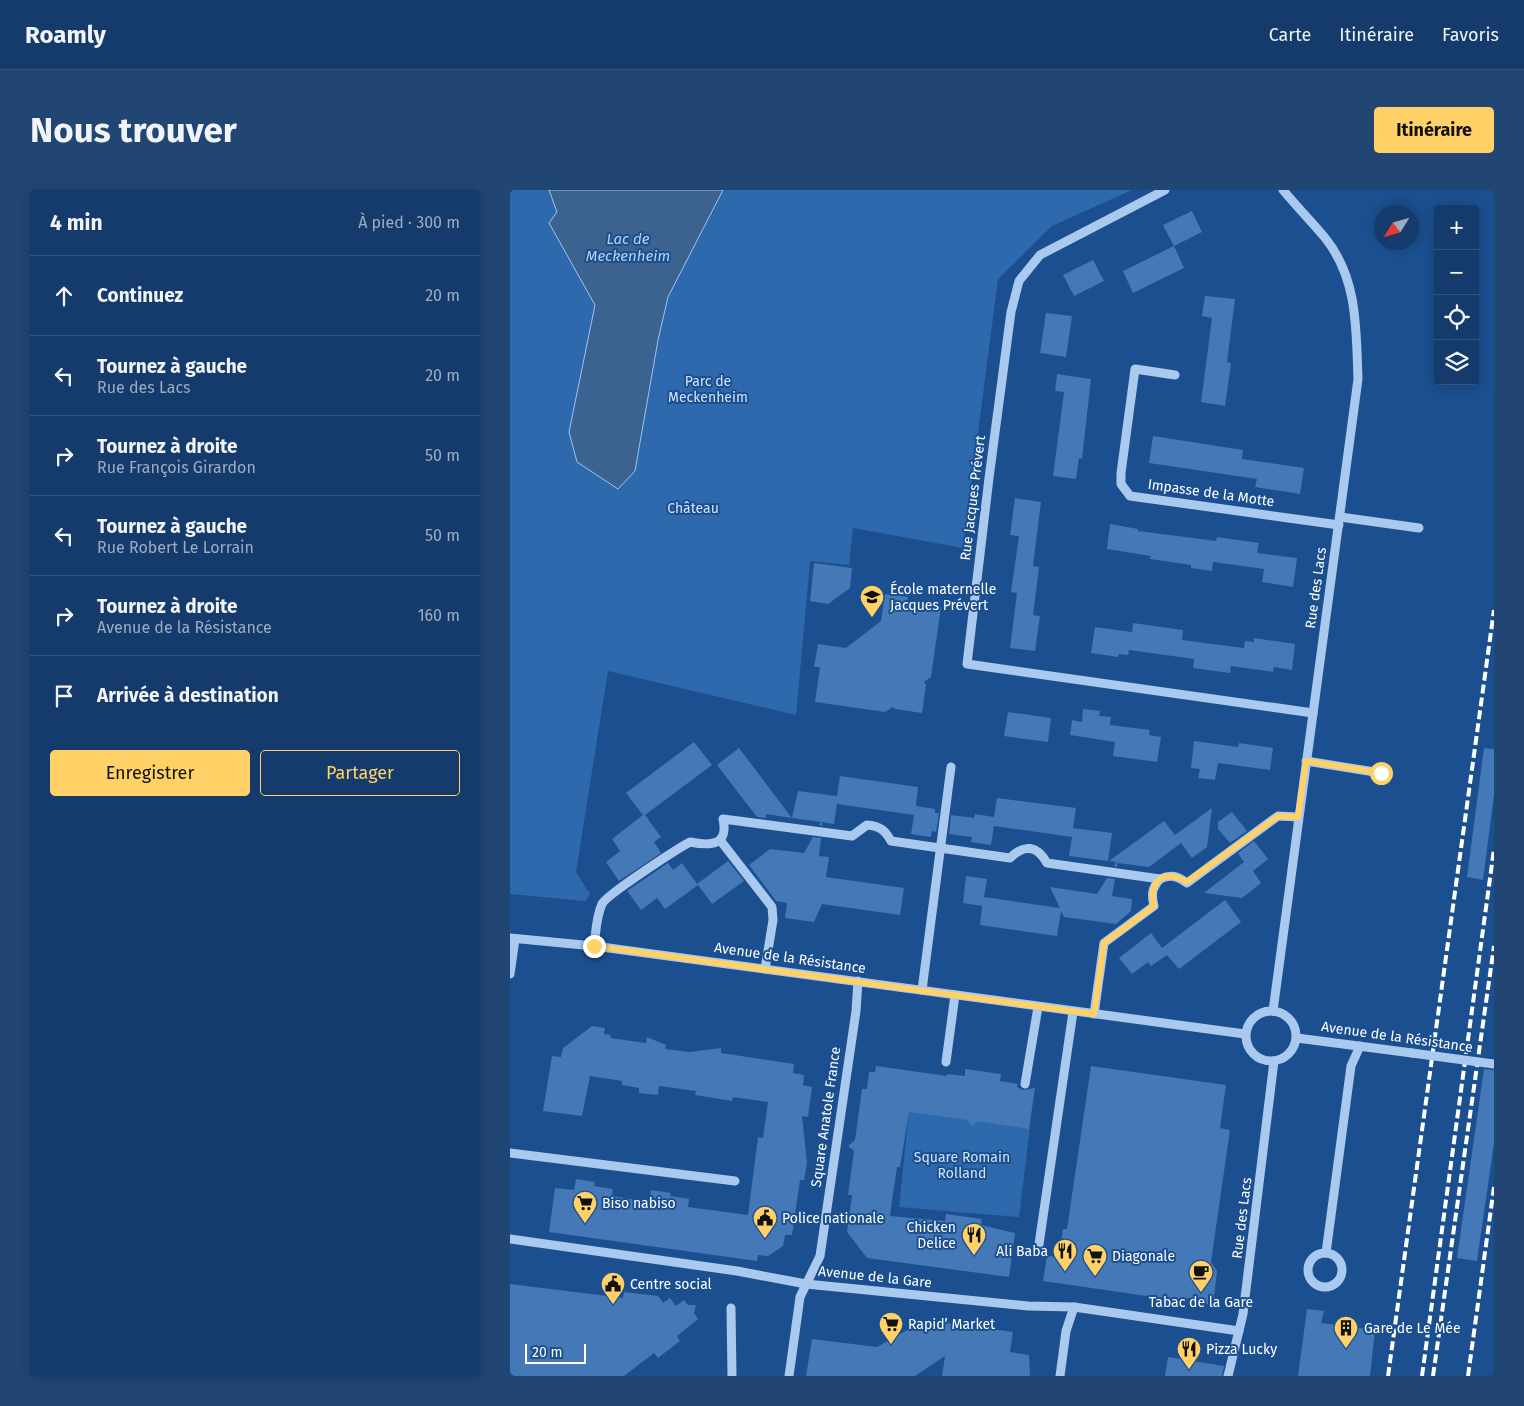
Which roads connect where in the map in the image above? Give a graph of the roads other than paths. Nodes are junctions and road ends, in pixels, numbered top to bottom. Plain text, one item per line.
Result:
1 (1165, 190) edge
2 (1283, 190) edge
3 (1175, 375) dead end
4 (1339, 521) junction
5 (1419, 528) dead end
6 (1313, 713) junction
7 (1306, 761) junction
8 (951, 767) dead end
9 (1381, 773) dead end
10 (1298, 817) junction
11 (720, 840) junction
12 (940, 848) junction
13 (1160, 879) junction
14 (512, 938) edge
15 (594, 946) junction
16 (765, 969) junction
17 (510, 974) edge
18 (858, 981) junction
19 (922, 990) junction
20 (955, 995) junction
21 (1038, 1007) junction
22 (1273, 1010) junction
23 (1073, 1012) junction
24 (1094, 1014) junction
25 (1245, 1034) junction
26 (1297, 1038) junction
27 (1360, 1046) junction
28 (1274, 1061) junction
29 (946, 1062) dead end
30 (1494, 1064) edge
31 (1025, 1084) dead end
32 (510, 1153) edge
33 (735, 1181) dead end
34 (510, 1239) edge
35 (1038, 1251) dead end
36 (1326, 1253) dead end
37 (806, 1284) junction
38 (1074, 1307) junction
39 (731, 1308) dead end
40 (1239, 1331) junction
41 (732, 1376) edge
42 (789, 1376) edge
43 (1060, 1376) edge
44 (1228, 1376) edge

1 - 6 street, Rue Jacques Prévert
2 - 4 street, Rue des Lacs
3 - 4 street, Impasse de la Motte
4 - 5 street
4 - 6 street, Rue des Lacs
6 - 7 street, Rue des Lacs
7 - 9 street
7 - 10 street, Rue des Lacs
8 - 12 street
10 - 13 street
10 - 22 street, Rue des Lacs
11 - 12 street
11 - 15 street
11 - 16 street
12 - 13 street
12 - 19 street
13 - 24 street
14 - 15 street, Avenue de la Résistance
14 - 17 street
15 - 16 street, Avenue de la Résistance
16 - 18 street, Avenue de la Résistance
18 - 19 street, Avenue de la Résistance
18 - 37 street, Square Anatole France
19 - 20 street, Avenue de la Résistance
20 - 21 street, Avenue de la Résistance
20 - 29 street
21 - 23 street, Avenue de la Résistance
21 - 31 street
22 - 25 street
22 - 26 street
23 - 24 street, Avenue de la Résistance
23 - 35 street
24 - 25 street, Avenue de la Résistance
25 - 28 street
26 - 27 street, Avenue de la Résistance
26 - 28 street
27 - 30 street, Avenue de la Résistance, bridge
27 - 36 street
28 - 40 street, Rue des Lacs
32 - 33 street
34 - 37 street, Avenue de la Gare
37 - 38 street, Avenue de la Gare
37 - 42 street, Square Anatole France
38 - 40 street, Avenue de la Gare
38 - 43 street
39 - 41 street
40 - 44 street, Rue des Lacs

